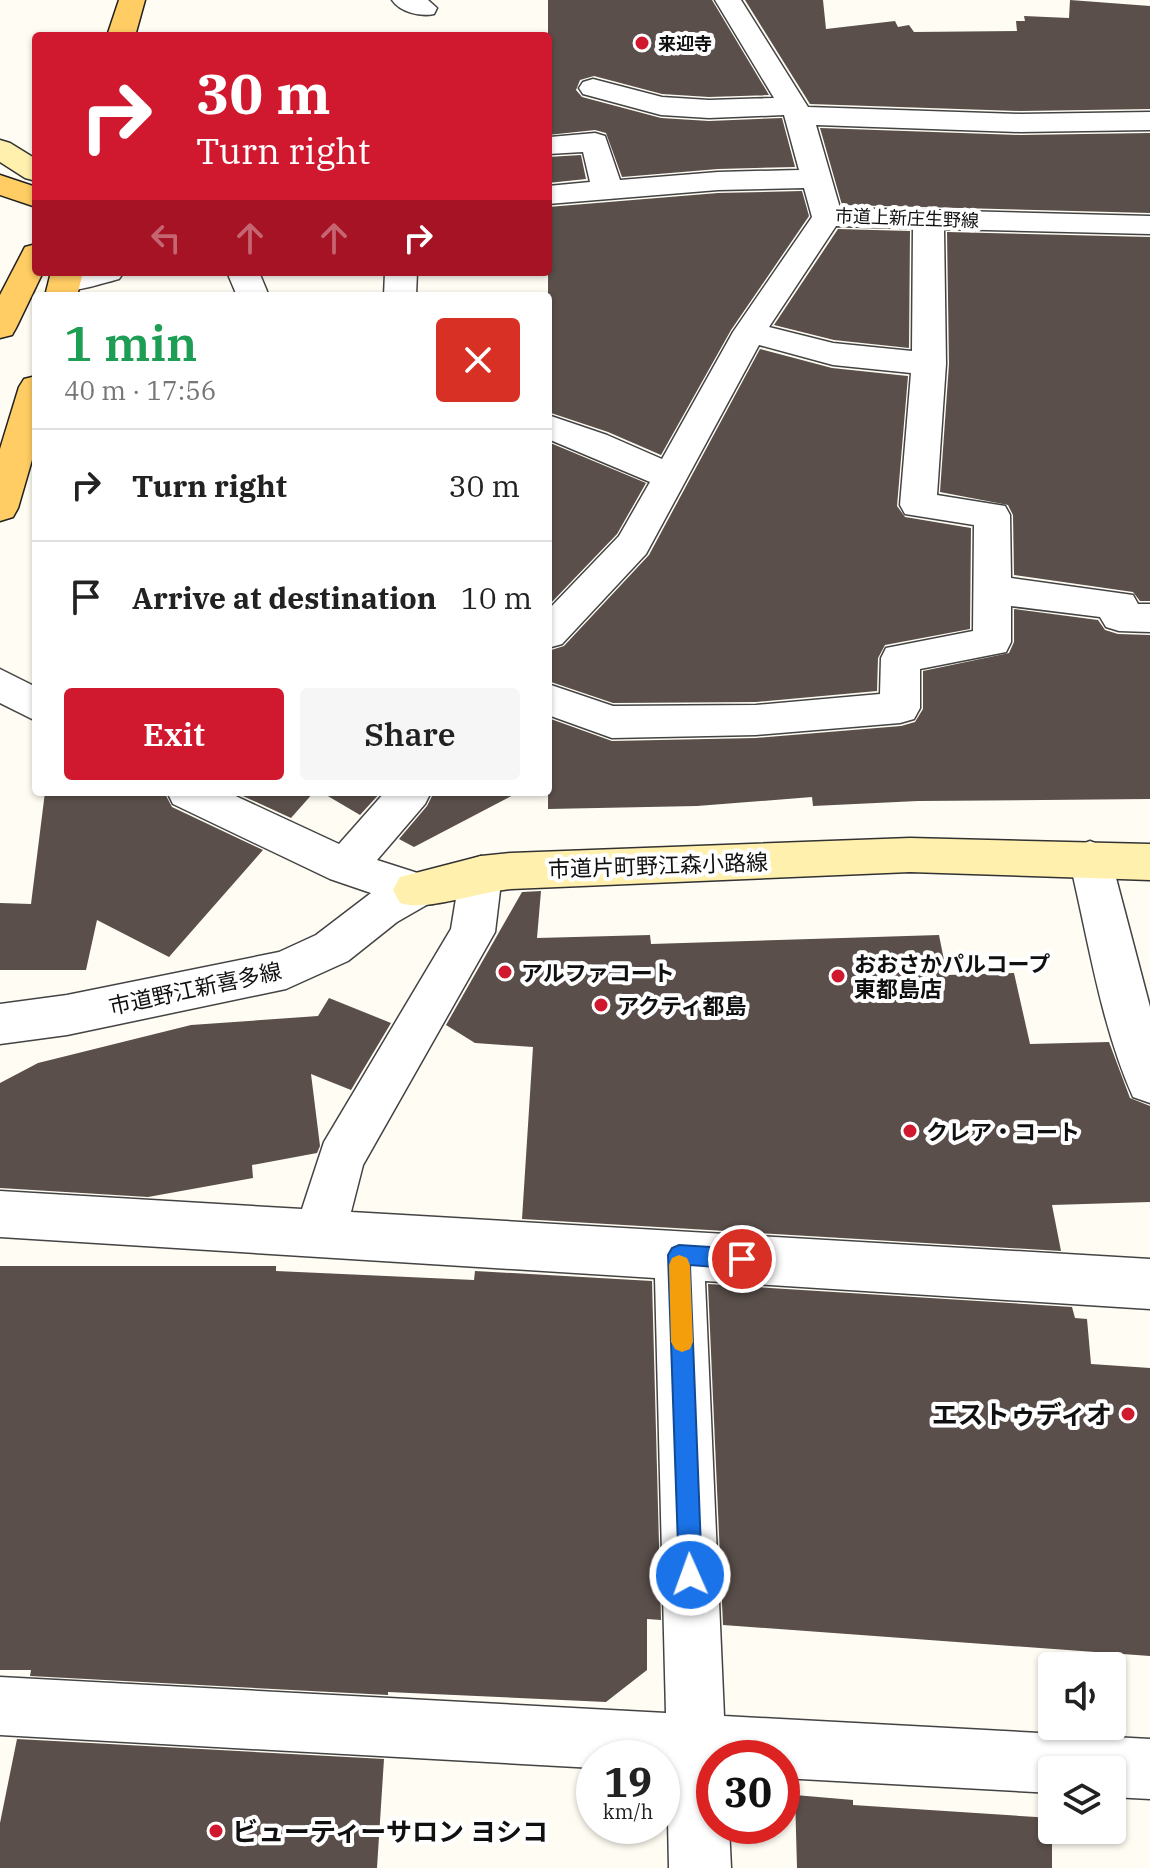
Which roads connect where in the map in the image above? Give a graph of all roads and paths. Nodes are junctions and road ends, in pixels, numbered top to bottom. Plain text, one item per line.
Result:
1 (132, 0) edge
2 (728, 0) edge
3 (122, 32) edge
4 (593, 88) dead end
5 (796, 111) junction
6 (1150, 121) edge
7 (552, 146) edge
8 (15, 165) edge
9 (817, 179) junction
10 (607, 190) junction
11 (32, 192) edge
12 (552, 195) edge
13 (827, 217) junction
14 (928, 218) junction
15 (1148, 230) edge
16 (32, 262) edge
17 (92, 276) edge
18 (64, 283) edge
19 (0, 328) edge
20 (749, 332) junction
21 (929, 364) junction
22 (32, 400) edge
23 (552, 428) edge
24 (671, 477) junction
25 (0, 508) edge
26 (992, 590) junction
27 (1150, 618) edge
28 (552, 630) edge
29 (0, 684) edge
30 (552, 700) edge
31 (32, 704) edge
32 (196, 796) edge
33 (407, 796) edge
34 (1090, 859) junction
35 (1150, 862) edge
36 (345, 867) junction
37 (481, 874) junction
38 (415, 890) junction
39 (0, 1024) edge
40 (1150, 1082) edge
41 (0, 1214) edge
42 (320, 1233) junction
43 (679, 1255) junction
44 (1150, 1284) edge
45 (0, 1706) edge
46 (696, 1744) joint
47 (800, 1750) edge
48 (1150, 1769) edge
49 (699, 1844) edge
50 (700, 1868) edge

1 - 3 main road
2 - 5 street
4 - 5 street
5 - 6 street
5 - 9 street
7 - 10 street
8 - 11 main road
9 - 10 street, 市道上新庄生野線
9 - 13 street, 市道上新庄生野線
10 - 12 street, 市道上新庄生野線
13 - 14 street, 市道上新庄生野線
13 - 20 street
14 - 15 street, 市道上新庄生野線
14 - 21 street
16 - 19 main road
17 - 18 street
20 - 21 street
20 - 24 street
21 - 26 street
22 - 25 main road
23 - 24 street
24 - 28 street
26 - 27 street
26 - 30 street
29 - 31 street
32 - 36 street
33 - 36 street
34 - 35 street, 市道片町野江森小路線
34 - 37 street, 市道片町野江森小路線
34 - 40 street
36 - 38 street
37 - 38 street, 市道片町野江森小路線
37 - 42 street
38 - 39 street, 市道野江新喜多線
41 - 42 street
42 - 43 street
43 - 44 street
43 - 46 street
45 - 46 street
47 - 48 street
49 - 50 street

